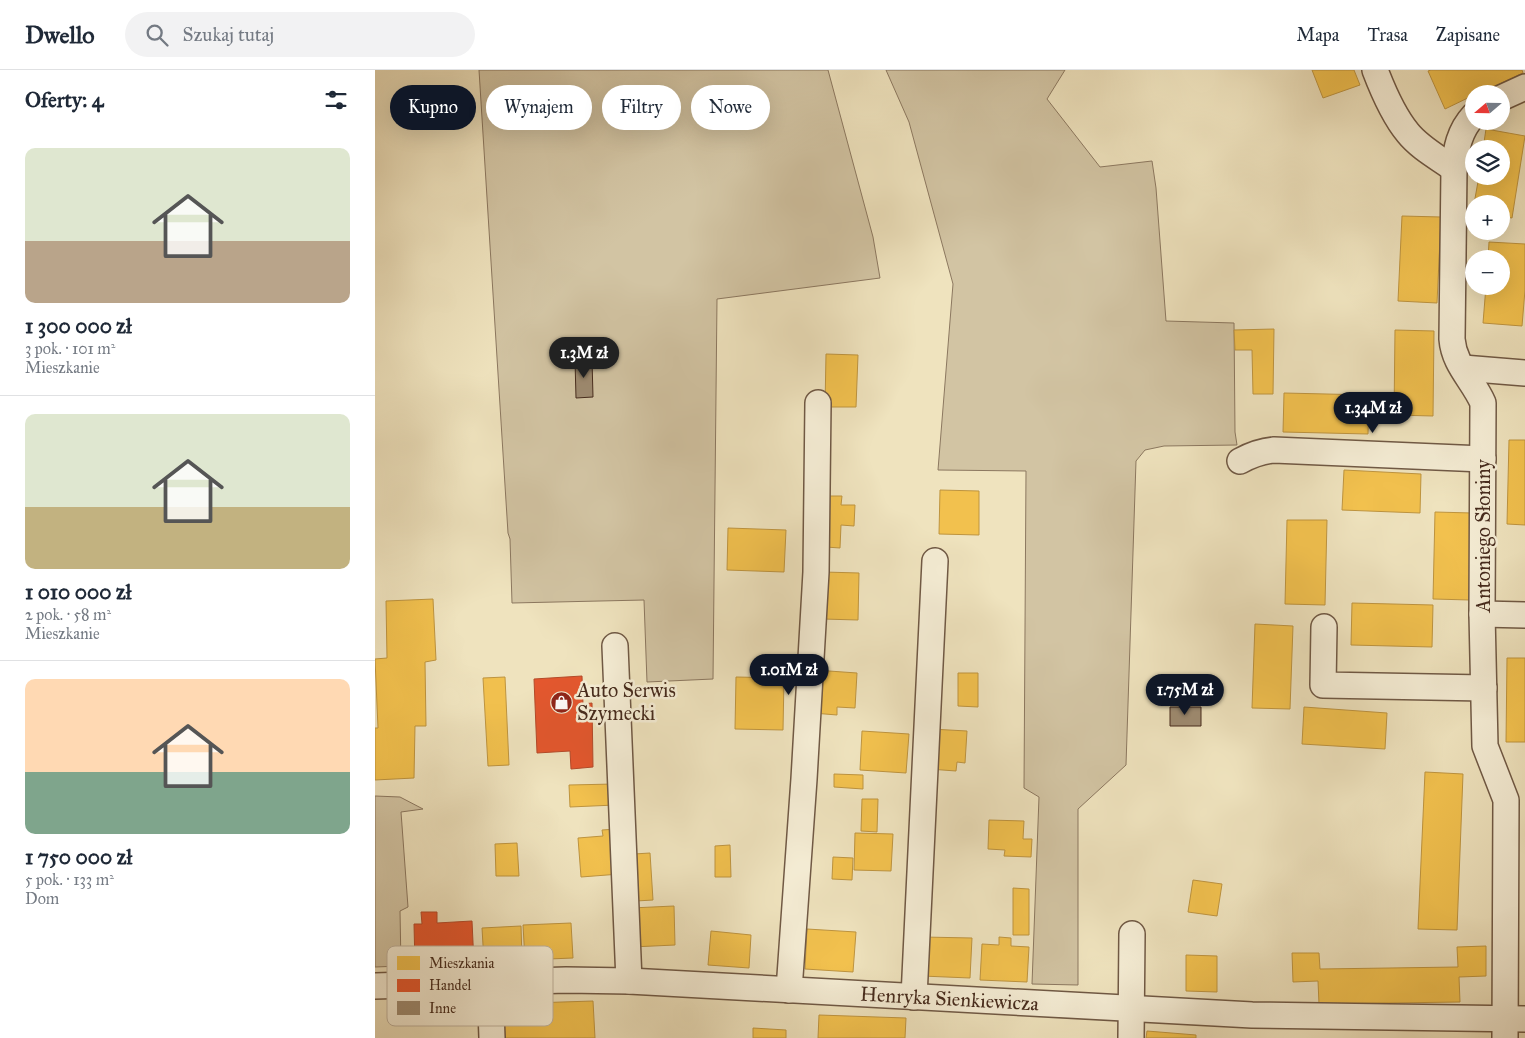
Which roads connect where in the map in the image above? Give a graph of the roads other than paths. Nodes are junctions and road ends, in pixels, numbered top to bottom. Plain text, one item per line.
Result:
1 (1375, 70) edge
2 (1525, 87) edge
3 (1510, 94) edge
4 (1465, 127) edge
5 (1454, 169) junction
6 (1463, 368) junction
7 (1525, 373) edge
8 (818, 403) dead end
9 (1483, 459) junction
10 (1240, 461) dead end
11 (935, 561) dead end
12 (1482, 614) junction
13 (1525, 614) edge
14 (1324, 627) dead end
15 (615, 646) dead end
16 (1484, 688) junction
17 (1133, 934) dead end
18 (553, 981) edge
19 (629, 981) junction
20 (789, 990) junction
21 (914, 997) junction
22 (1131, 1009) junction
23 (1512, 1025) edge
24 (1131, 1038) edge

1 - 5 street
2 - 3 street
4 - 5 street, Antoniego Słoniny
5 - 6 street, Antoniego Słoniny
6 - 7 street
6 - 9 street, Antoniego Słoniny
8 - 20 street
9 - 10 street
9 - 12 street, Antoniego Słoniny
11 - 21 street
12 - 13 street
12 - 16 street, Antoniego Słoniny
14 - 16 street
15 - 19 street
16 - 23 street, Antoniego Słoniny
17 - 22 street
18 - 19 street, Henryka Sienkiewicza
19 - 20 street, Henryka Sienkiewicza
20 - 21 street, Henryka Sienkiewicza
21 - 22 street, Henryka Sienkiewicza
22 - 23 street, Henryka Sienkiewicza
22 - 24 street

